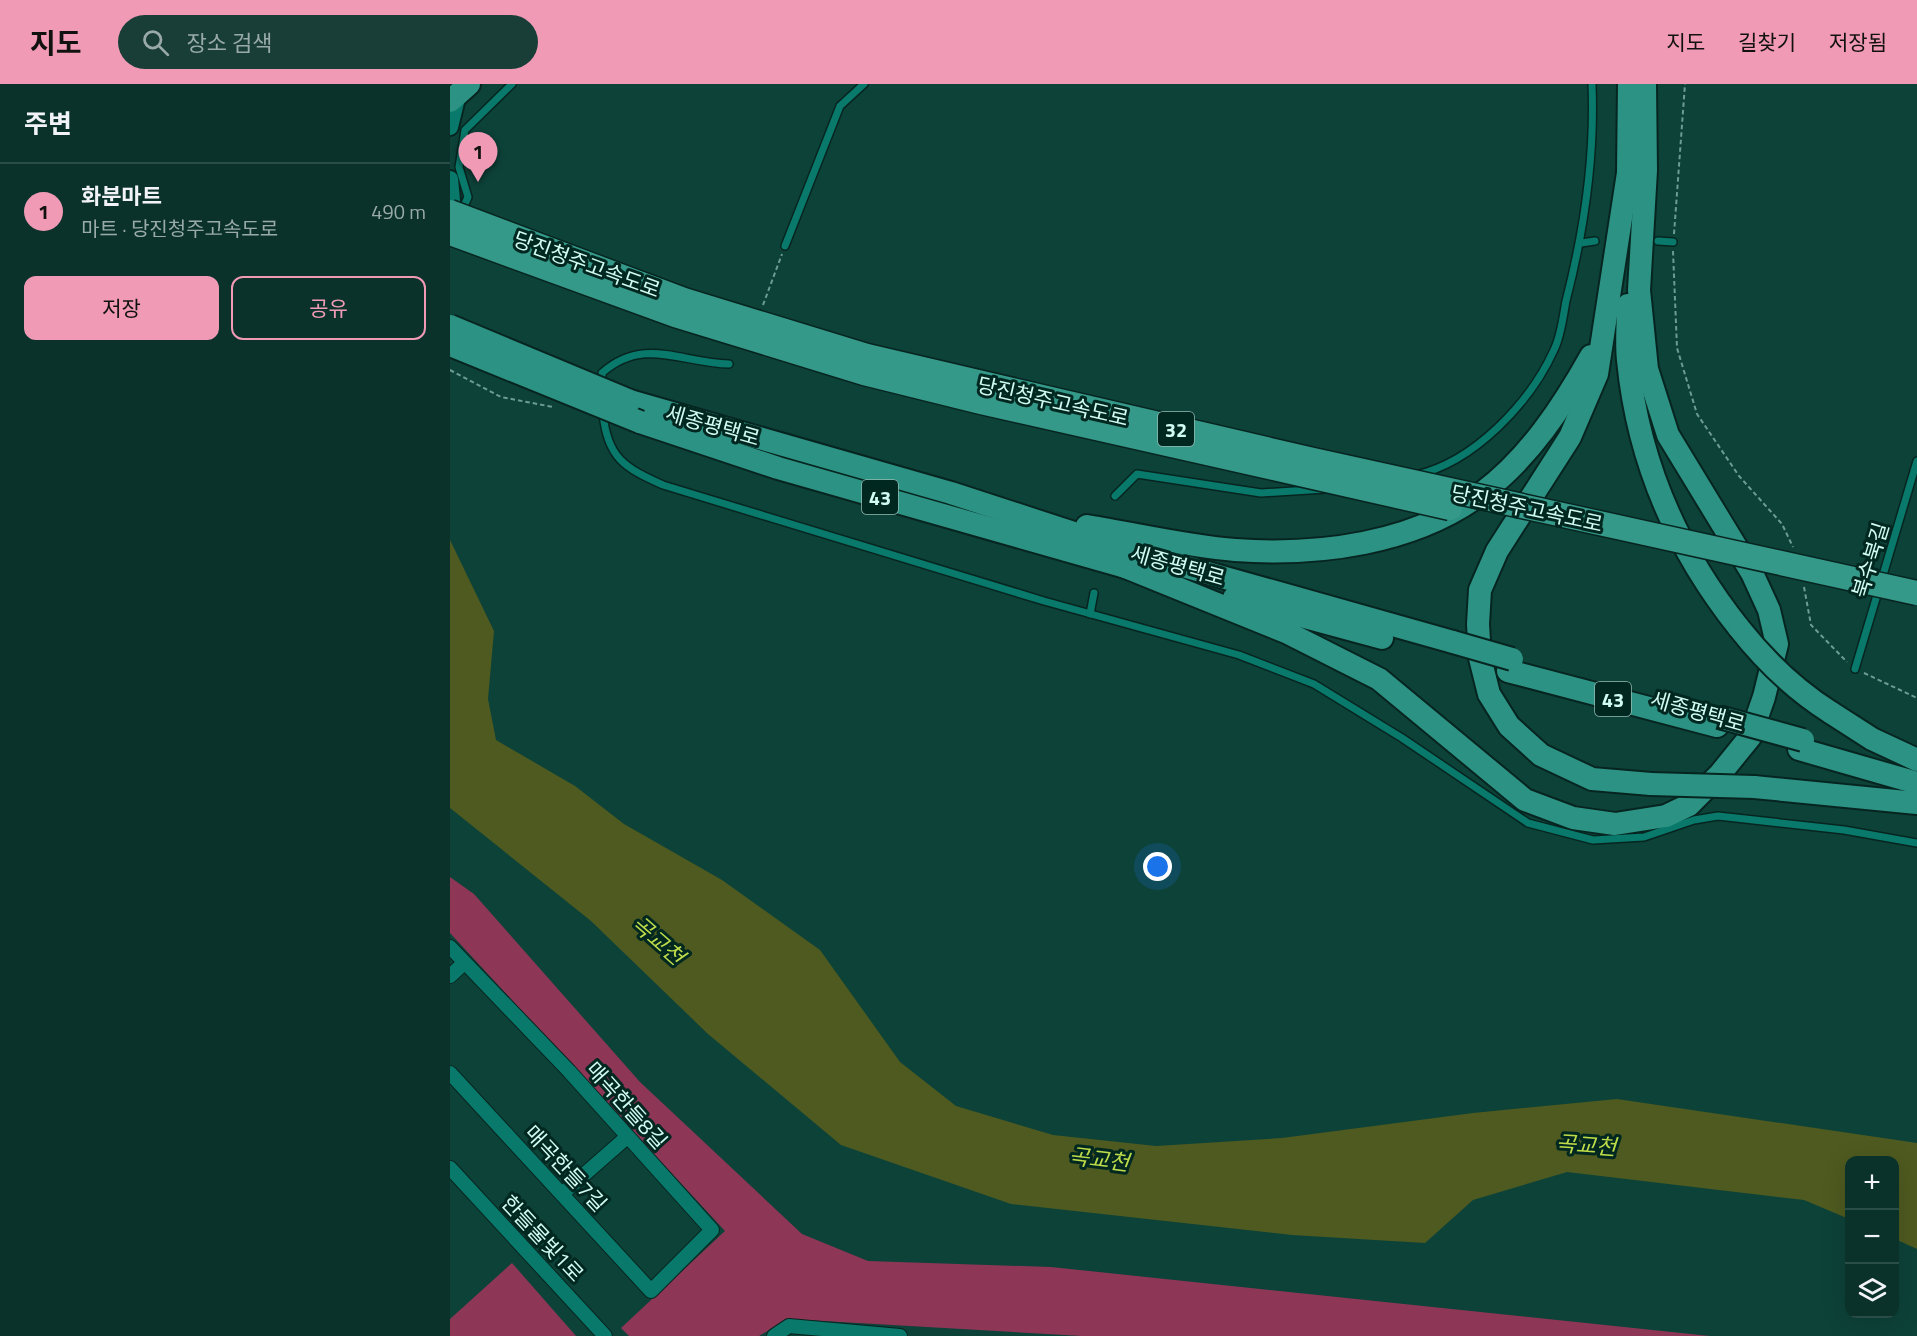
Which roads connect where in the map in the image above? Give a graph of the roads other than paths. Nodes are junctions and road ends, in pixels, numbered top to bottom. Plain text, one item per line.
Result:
1 (512, 84) edge
2 (864, 84) edge
3 (1592, 84) edge
4 (1629, 84) edge
5 (1645, 84) edge
6 (459, 93) edge
7 (450, 127) edge
8 (1646, 170) junction
9 (450, 179) edge
10 (450, 212) edge
11 (450, 232) edge
12 (450, 241) edge
13 (1595, 241) dead end
14 (1658, 241) dead end
15 (1674, 242) road end
16 (1581, 243) junction
17 (785, 246) dead end
18 (1613, 276) junction
19 (450, 326) edge
20 (450, 345) edge
21 (729, 364) dead end
22 (1917, 461) edge
23 (1115, 496) dead end
24 (1011, 513) junction
25 (1123, 566) junction
26 (1094, 593) dead end
27 (1917, 593) edge
28 (1917, 609) edge
29 (1090, 614) junction
30 (1452, 649) junction
31 (1855, 669) road end
32 (1801, 744) junction
33 (1917, 760) edge
34 (1917, 773) edge
35 (1917, 783) edge
36 (1917, 803) edge
37 (1917, 843) edge
38 (450, 947) edge
39 (464, 963) junction
40 (450, 976) edge
41 (450, 1073) edge
42 (627, 1137) junction
43 (450, 1168) edge
44 (562, 1194) junction
45 (651, 1291) joint
46 (794, 1331) edge
47 (605, 1336) edge
48 (774, 1336) edge
49 (900, 1336) edge

1 - 12 lane
2 - 17 lane
3 - 16 lane
4 - 18 highway
5 - 8 highway
6 - 7 street
8 - 25 highway
8 - 33 highway, bridge
9 - 11 street
10 - 27 highway, 당진청주고속도로 / 32, bridge
11 - 28 highway, 당진청주고속도로 / 32, bridge
13 - 16 lane
14 - 15 lane
16 - 23 lane
18 - 24 highway
18 - 36 highway, bridge
19 - 24 highway, 세종평택로 / 43, bridge
20 - 25 highway, 세종평택로 / 43, bridge
21 - 29 lane
22 - 31 lane, 북수북길
24 - 30 highway, 세종평택로 / 43
25 - 30 highway, 세종평택로 / 43
26 - 29 lane
29 - 37 lane
30 - 32 highway, 세종평택로 / 43, bridge
32 - 34 highway, 세종평택로 / 43
32 - 35 highway, 세종평택로 / 43
38 - 39 street, 매곡한들8길
39 - 40 street
39 - 42 street, 매곡한들8길
41 - 44 street, 매곡한들7길
42 - 44 street
42 - 45 street, 매곡한들8길
43 - 47 street, 한들물빛1로
44 - 45 street, 매곡한들7길
46 - 48 street
46 - 49 street

